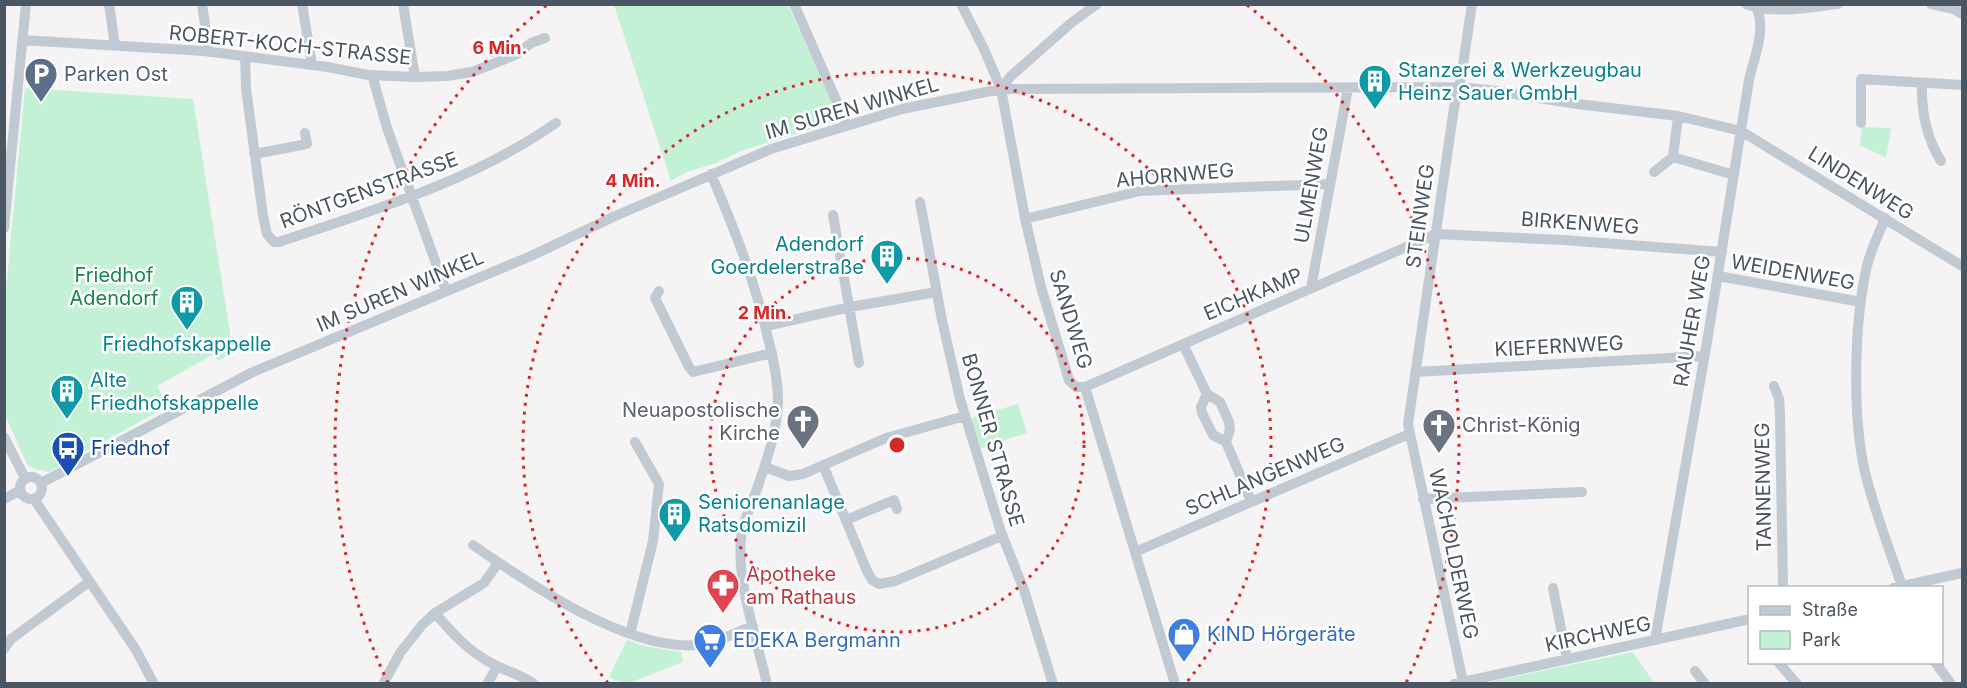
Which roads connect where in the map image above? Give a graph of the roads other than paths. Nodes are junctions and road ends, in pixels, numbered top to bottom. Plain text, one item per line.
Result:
1 (26, 4) edge
2 (109, 4) edge
3 (202, 4) edge
4 (302, 4) edge
5 (403, 4) edge
6 (961, 4) edge
7 (1097, 4) edge
8 (1472, 4) edge
9 (1746, 4) edge
10 (1838, 4) edge
11 (1932, 4) edge
12 (795, 5) edge
13 (1824, 5) edge
14 (1757, 9) junction
15 (1962, 14) edge
16 (545, 38) dead end
17 (22, 40) junction
18 (115, 46) junction
19 (209, 52) junction
20 (244, 56) junction
21 (312, 65) junction
22 (372, 75) junction
23 (415, 77) junction
24 (1922, 84) junction
25 (1962, 85) edge
26 (1458, 87) junction
27 (1348, 88) junction
28 (1001, 89) junction
29 (1678, 116) junction
30 (556, 123) dead end
31 (1861, 123) dead end
32 (847, 125) junction
33 (1741, 131) junction
34 (305, 134) dead end
35 (254, 154) junction
36 (1673, 157) junction
37 (1941, 161) dead end
38 (1654, 172) dead end
39 (711, 174) junction
40 (1734, 175) junction
41 (1329, 184) junction
42 (411, 196) junction
43 (920, 202) dead end
44 (833, 215) dead end
45 (1885, 218) junction
46 (1025, 219) junction
47 (4, 228) edge
48 (1436, 234) junction
49 (1722, 252) junction
50 (1962, 267) edge
51 (1718, 276) junction
52 (1311, 288) junction
53 (446, 291) junction
54 (659, 291) dead end
55 (937, 292) junction
56 (1861, 302) junction
57 (850, 308) junction
58 (766, 326) junction
59 (1184, 344) junction
60 (772, 353) junction
61 (1704, 356) junction
62 (859, 363) dead end
63 (1415, 372) junction
64 (1774, 386) dead end
65 (1085, 387) junction
66 (1207, 394) junction
67 (965, 416) junction
68 (1409, 434) junction
69 (4, 437) edge
70 (635, 442) dead end
71 (1226, 442) junction
72 (823, 465) junction
73 (765, 467) junction
74 (25, 478) junction
75 (41, 483) junction
76 (20, 491) junction
77 (1582, 492) dead end
78 (4, 499) edge
79 (34, 499) junction
80 (1423, 499) junction
81 (1251, 501) junction
82 (897, 508) dead end
83 (846, 520) junction
84 (1002, 536) junction
85 (473, 545) dead end
86 (1135, 552) junction
87 (498, 563) junction
88 (1962, 573) edge
89 (89, 582) junction
90 (1783, 586) edge
91 (1901, 586) edge
92 (1553, 588) dead end
93 (435, 613) junction
94 (1748, 619) edge
95 (753, 626) junction
96 (630, 634) junction
97 (1655, 640) junction
98 (4, 649) edge
99 (1566, 659) junction
100 (1779, 664) edge
101 (1936, 664) edge
102 (497, 666) junction
103 (1695, 671) dead end
104 (1459, 683) edge
105 (154, 684) edge
106 (383, 684) edge
107 (487, 684) edge
108 (534, 684) edge
109 (767, 684) edge
110 (1053, 684) edge
111 (1175, 684) edge
112 (1706, 684) edge
113 (1797, 684) edge
114 (1951, 684) edge

1 - 17 street
2 - 18 street
3 - 19 street
4 - 21 street
5 - 23 street
6 - 28 street, SANDWEG
7 - 28 street
8 - 26 street, STEINWEG
9 - 14 street
10 - 13 street
11 - 15 street
12 - 32 street
13 - 14 street
14 - 33 street, RAUHER WEG
16 - 23 street, ROBERT-KOCH-STRASSE
17 - 18 street, ROBERT-KOCH-STRASSE
17 - 47 street
18 - 19 street, ROBERT-KOCH-STRASSE
19 - 20 street, ROBERT-KOCH-STRASSE
20 - 21 street, ROBERT-KOCH-STRASSE
20 - 35 street, RÖNTGENSTRASSE
21 - 22 street, ROBERT-KOCH-STRASSE
22 - 23 street, ROBERT-KOCH-STRASSE
22 - 42 street
24 - 25 street
24 - 31 street
24 - 37 street
26 - 27 street, IM SUREN WINKEL
26 - 29 street, IM SUREN WINKEL
26 - 48 street, STEINWEG
27 - 28 street, IM SUREN WINKEL
27 - 41 street, ULMENWEG
28 - 32 street, IM SUREN WINKEL
28 - 46 street, SANDWEG
29 - 33 street, IM SUREN WINKEL
29 - 36 street
30 - 42 street, RÖNTGENSTRASSE
32 - 39 street, IM SUREN WINKEL
33 - 40 street, RAUHER WEG
33 - 45 street, LINDENWEG
34 - 35 street
35 - 42 street, RÖNTGENSTRASSE
36 - 38 street
36 - 40 street
39 - 53 street, IM SUREN WINKEL
39 - 58 street
40 - 49 street, RAUHER WEG
41 - 46 street, AHORNWEG
41 - 52 street, ULMENWEG
42 - 53 street
43 - 55 street, BONNER STRASSE
44 - 57 street
45 - 50 street, LINDENWEG
45 - 56 street
46 - 65 street, SANDWEG
48 - 49 street, BIRKENWEG
48 - 52 street, EICHKAMP
48 - 63 street, STEINWEG
49 - 51 street, RAUHER WEG
51 - 56 street, WEIDENWEG
51 - 61 street, RAUHER WEG
52 - 59 street, EICHKAMP
53 - 75 street, IM SUREN WINKEL
54 - 60 street
55 - 57 street
55 - 67 street, BONNER STRASSE
56 - 91 street
57 - 58 street
57 - 62 street
58 - 60 street
59 - 65 street, EICHKAMP
59 - 66 street
60 - 73 street
61 - 63 street, KIEFERNWEG
61 - 97 street, RAUHER WEG
63 - 68 street, STEINWEG
64 - 90 street, TANNENWEG
65 - 86 street, SANDWEG
66 - 71 street
66 - 71 street
67 - 72 street
67 - 84 street, BONNER STRASSE
68 - 80 street, WACHOLDERWEG
68 - 81 street, SCHLANGENWEG
69 - 74 street
70 - 96 street
71 - 81 street
72 - 73 street
72 - 83 street
73 - 95 street
74 - 75 street
74 - 76 street
75 - 79 street
76 - 78 street
76 - 79 street
77 - 80 street
79 - 89 street
80 - 104 street, WACHOLDERWEG
81 - 86 street, SCHLANGENWEG
82 - 83 street
83 - 84 street
84 - 110 street, BONNER STRASSE
85 - 87 street
86 - 111 street, SANDWEG
87 - 93 street
87 - 96 street
88 - 91 street
89 - 98 street
89 - 105 street
92 - 99 street
93 - 102 street
93 - 106 street
94 - 97 street, KIRCHWEG
95 - 96 street
95 - 109 street
97 - 99 street, KIRCHWEG
99 - 104 street, KIRCHWEG
100 - 113 street
101 - 114 street
102 - 107 street
102 - 108 street
103 - 112 street

